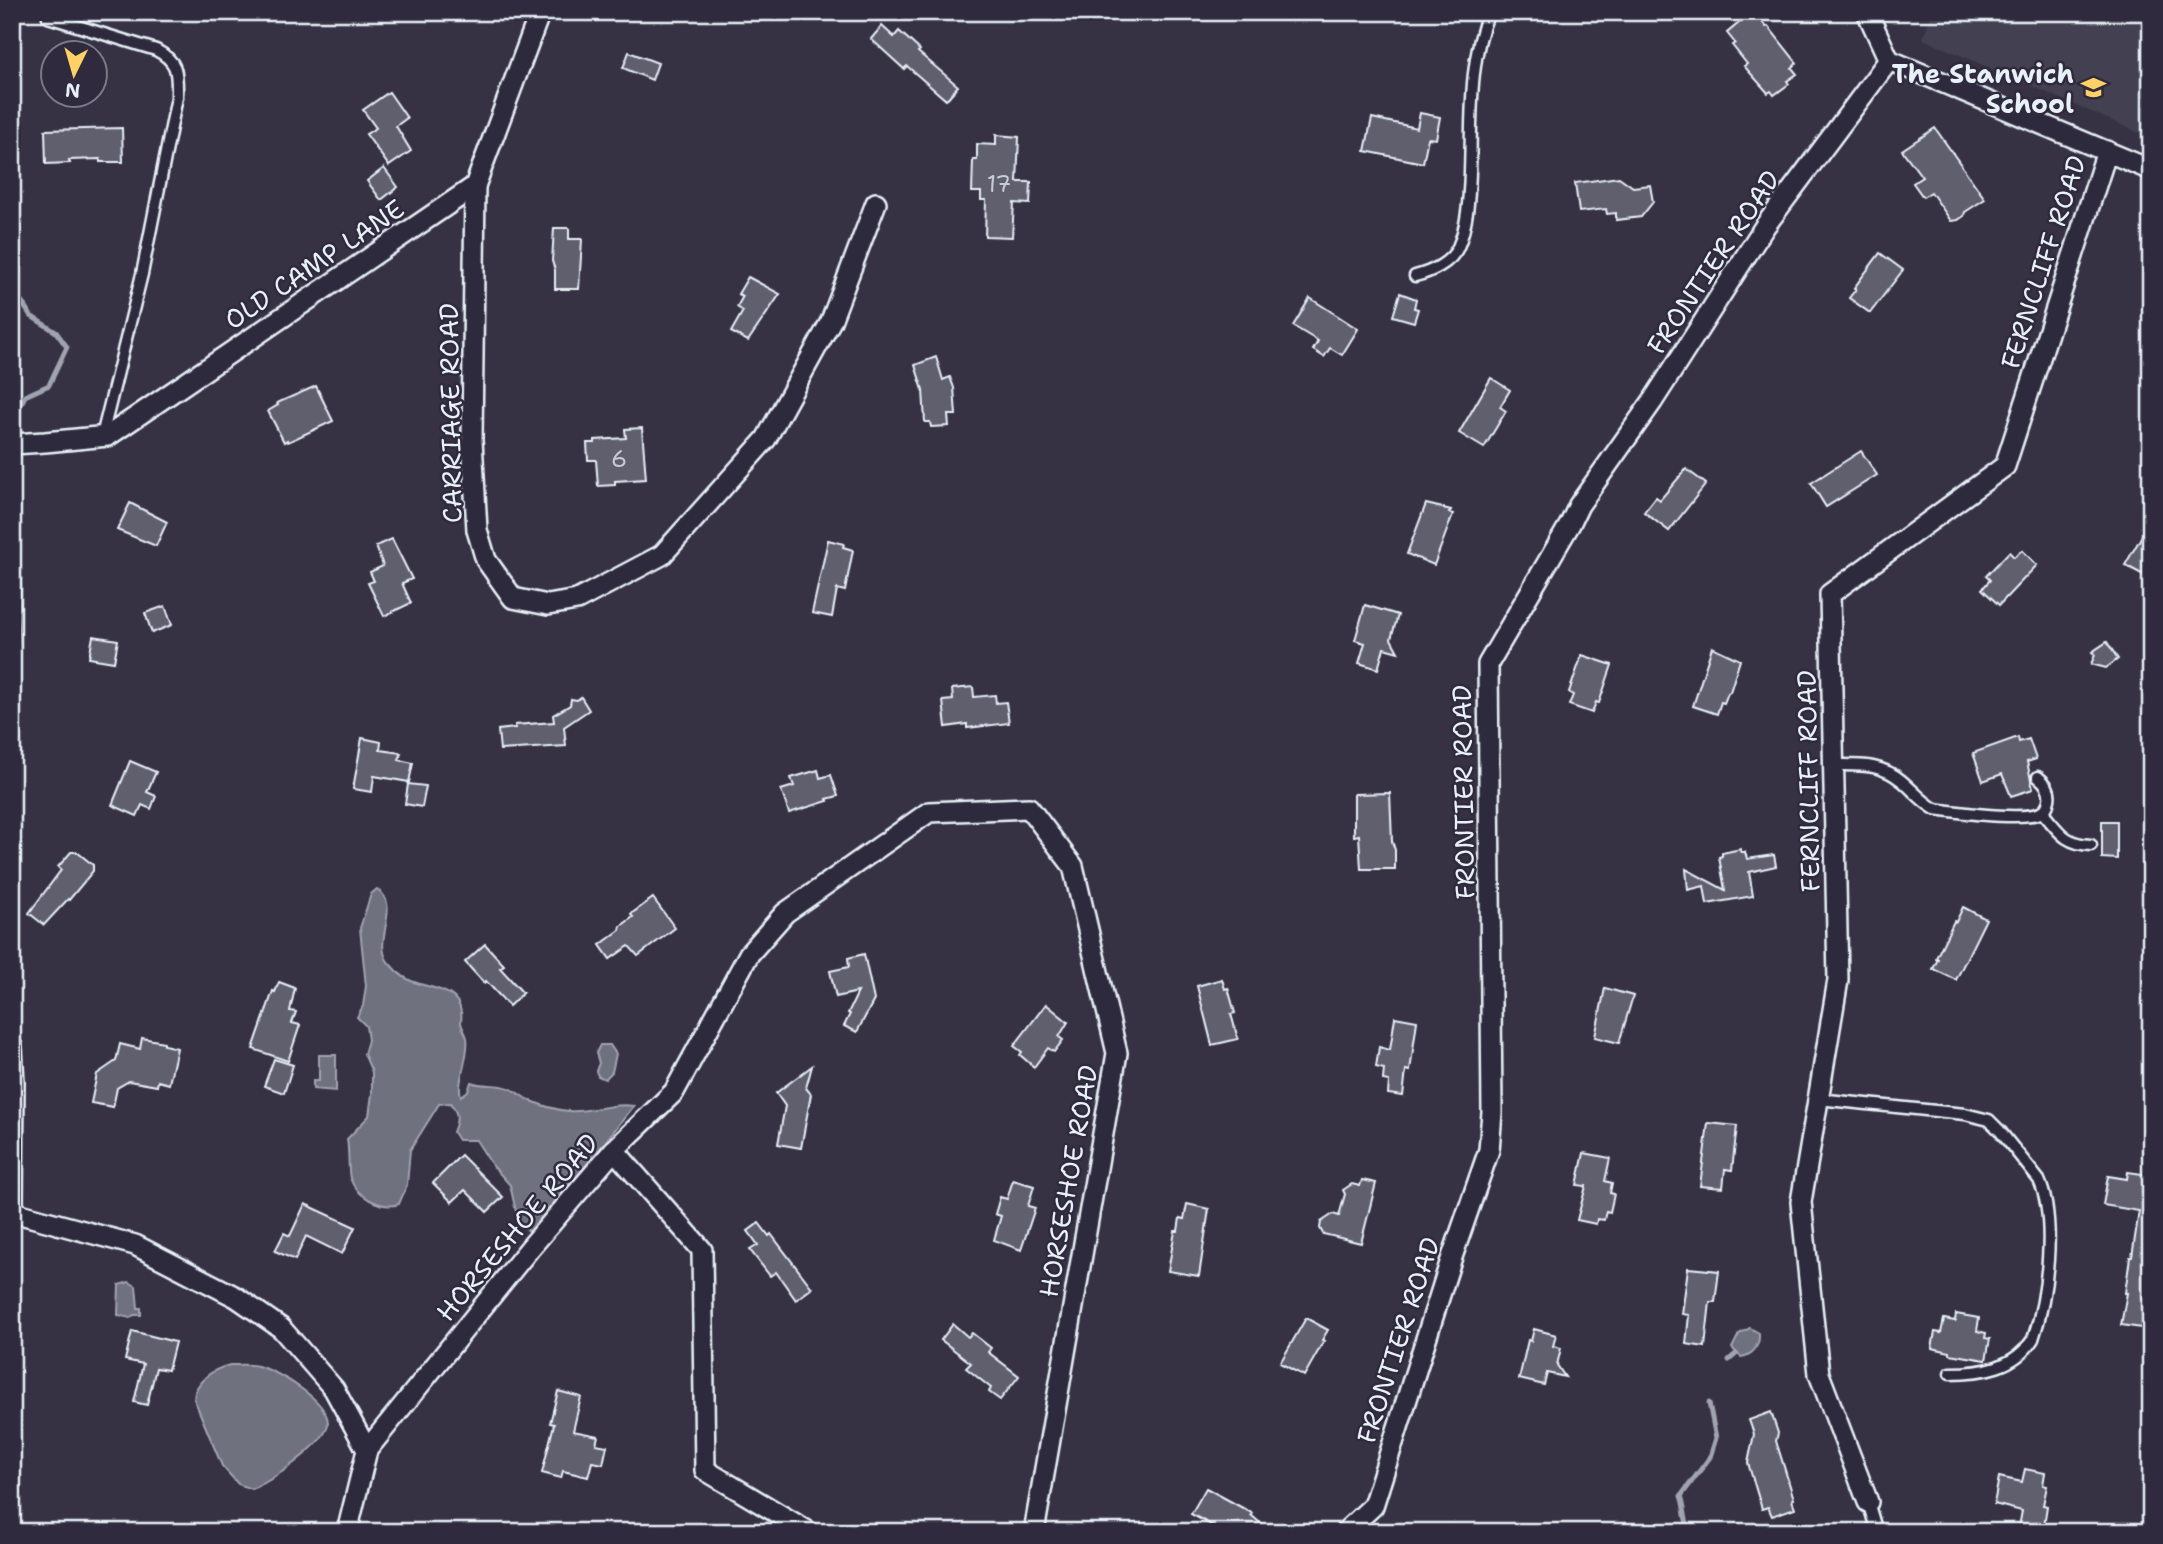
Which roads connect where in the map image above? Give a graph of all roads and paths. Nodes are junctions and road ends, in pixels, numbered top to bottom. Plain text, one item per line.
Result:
1 (540, 12) edge
2 (1489, 12) edge
3 (1867, 12) edge
4 (48, 17) dead end
5 (1889, 60) junction
6 (2107, 151) junction
7 (2151, 170) edge
8 (475, 186) junction
9 (876, 204) dead end
10 (1415, 276) dead end
11 (102, 436) junction
12 (12, 443) edge
13 (1833, 765) junction
14 (2038, 777) dead end
15 (2042, 812) junction
16 (2091, 845) dead end
17 (12, 1046) edge
18 (1818, 1099) junction
19 (614, 1150) junction
20 (1951, 1373) dead end
21 (367, 1450) junction
22 (1868, 1502) joint
23 (346, 1532) edge
24 (809, 1532) edge
25 (1034, 1532) edge
26 (1345, 1532) edge
27 (1877, 1532) edge

1 - 8 street
2 - 10 lane
3 - 5 street
4 - 11 lane
5 - 6 street
5 - 26 street, FRONTIER ROAD
6 - 7 street
6 - 13 street, FERNCLIFF ROAD
8 - 9 street, CARRIAGE ROAD
8 - 11 street, OLD CAMP LANE
11 - 12 street, OLD CAMP LANE
13 - 15 lane
13 - 18 street, FERNCLIFF ROAD
14 - 15 lane
15 - 16 lane
17 - 21 street
18 - 20 lane
18 - 22 street, FERNCLIFF ROAD
19 - 21 street, HORSESHOE ROAD
19 - 24 street
19 - 25 street, HORSESHOE ROAD
21 - 23 street
22 - 27 lane

